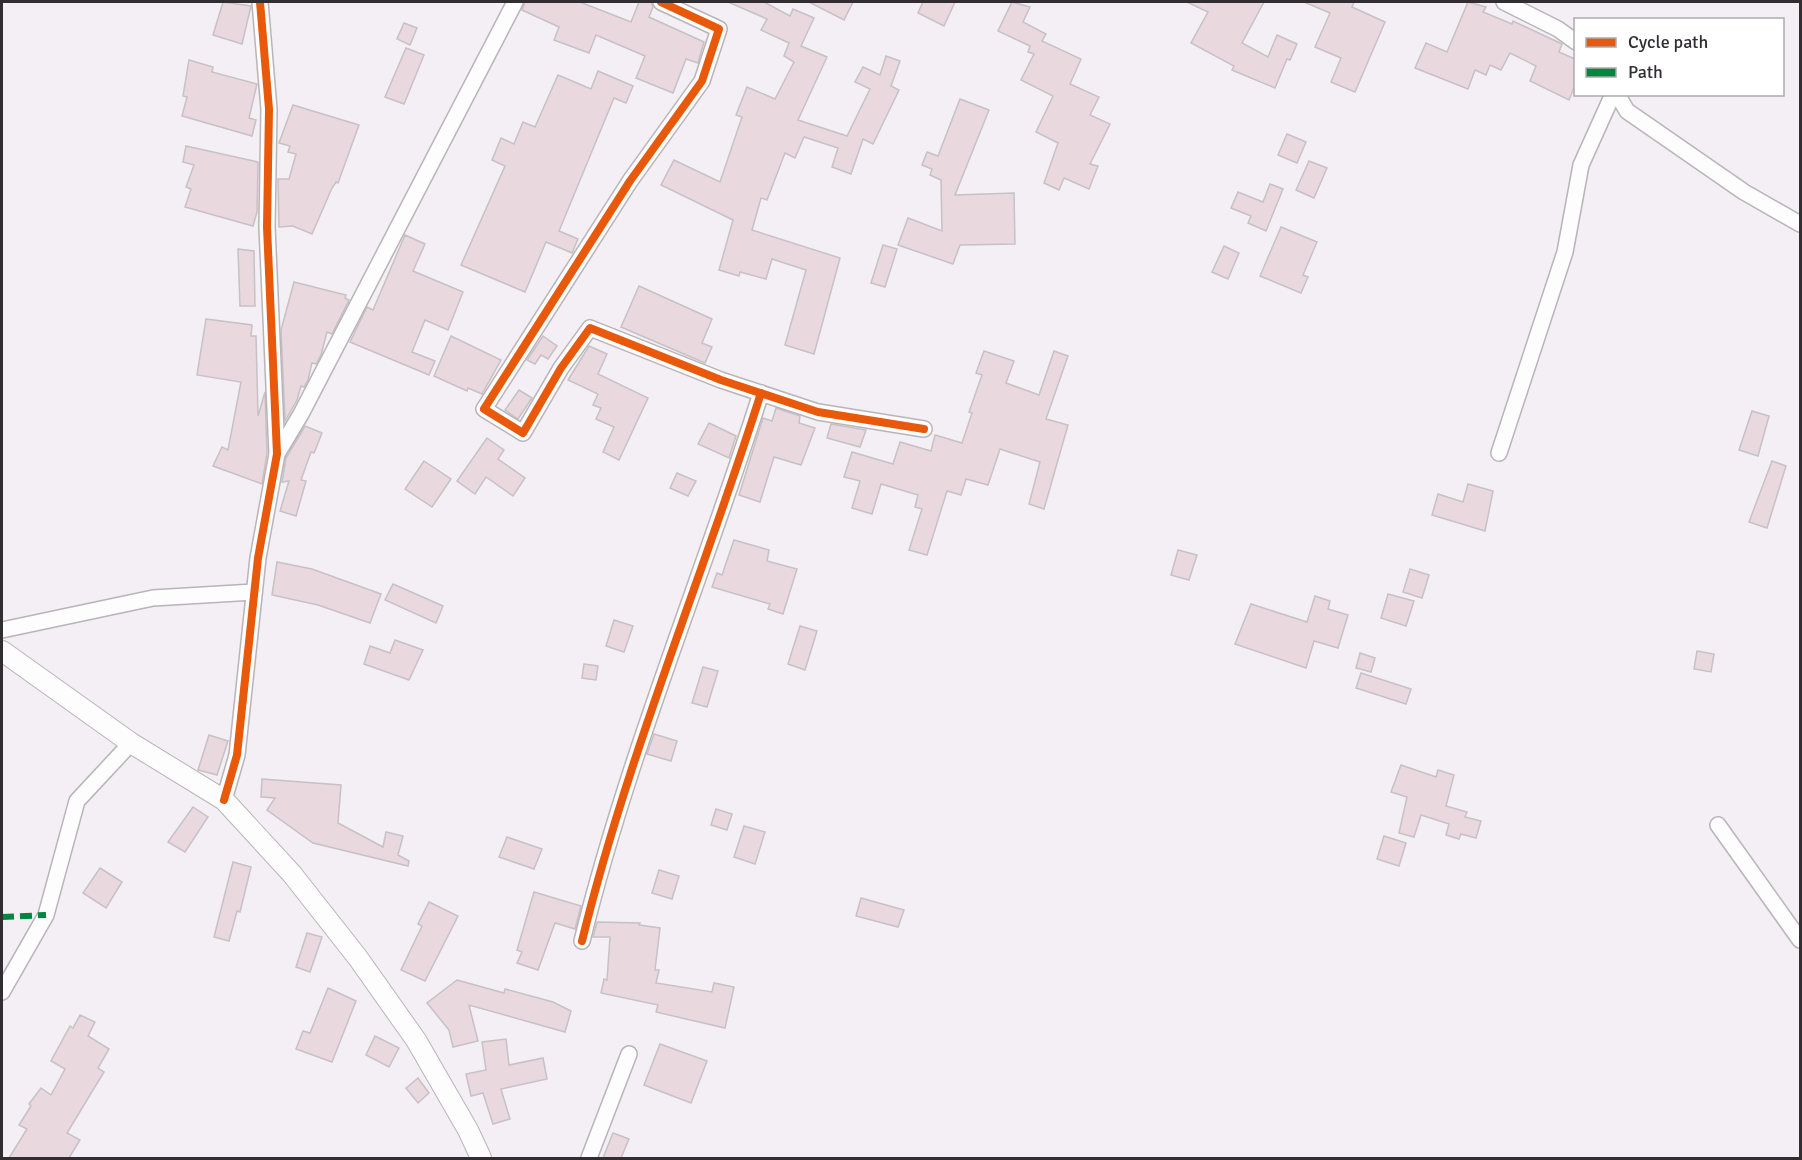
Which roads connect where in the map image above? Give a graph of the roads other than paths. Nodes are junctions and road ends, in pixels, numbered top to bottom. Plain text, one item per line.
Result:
1 (260, 2) edge
2 (515, 2) edge
3 (661, 2) edge
4 (1504, 2) edge
5 (1574, 41) edge
6 (1614, 96) edge
7 (1616, 96) edge
8 (1800, 224) edge
9 (761, 393) junction
10 (924, 429) dead end
11 (1499, 453) dead end
12 (277, 454) junction
13 (254, 592) junction
14 (2, 630) edge
15 (2, 651) edge
16 (131, 743) junction
17 (224, 800) junction
18 (1718, 825) dead end
19 (582, 940) dead end
20 (1800, 940) edge
21 (2, 992) edge
22 (629, 1054) dead end
23 (481, 1158) edge
24 (589, 1158) edge

1 - 12 street
2 - 12 street
3 - 9 street
4 - 5 street
6 - 11 street
7 - 8 street
9 - 10 street
9 - 19 street
12 - 13 street
13 - 14 street
13 - 17 street
15 - 16 street
16 - 17 street
16 - 21 street
17 - 23 street
18 - 20 street
22 - 24 street

